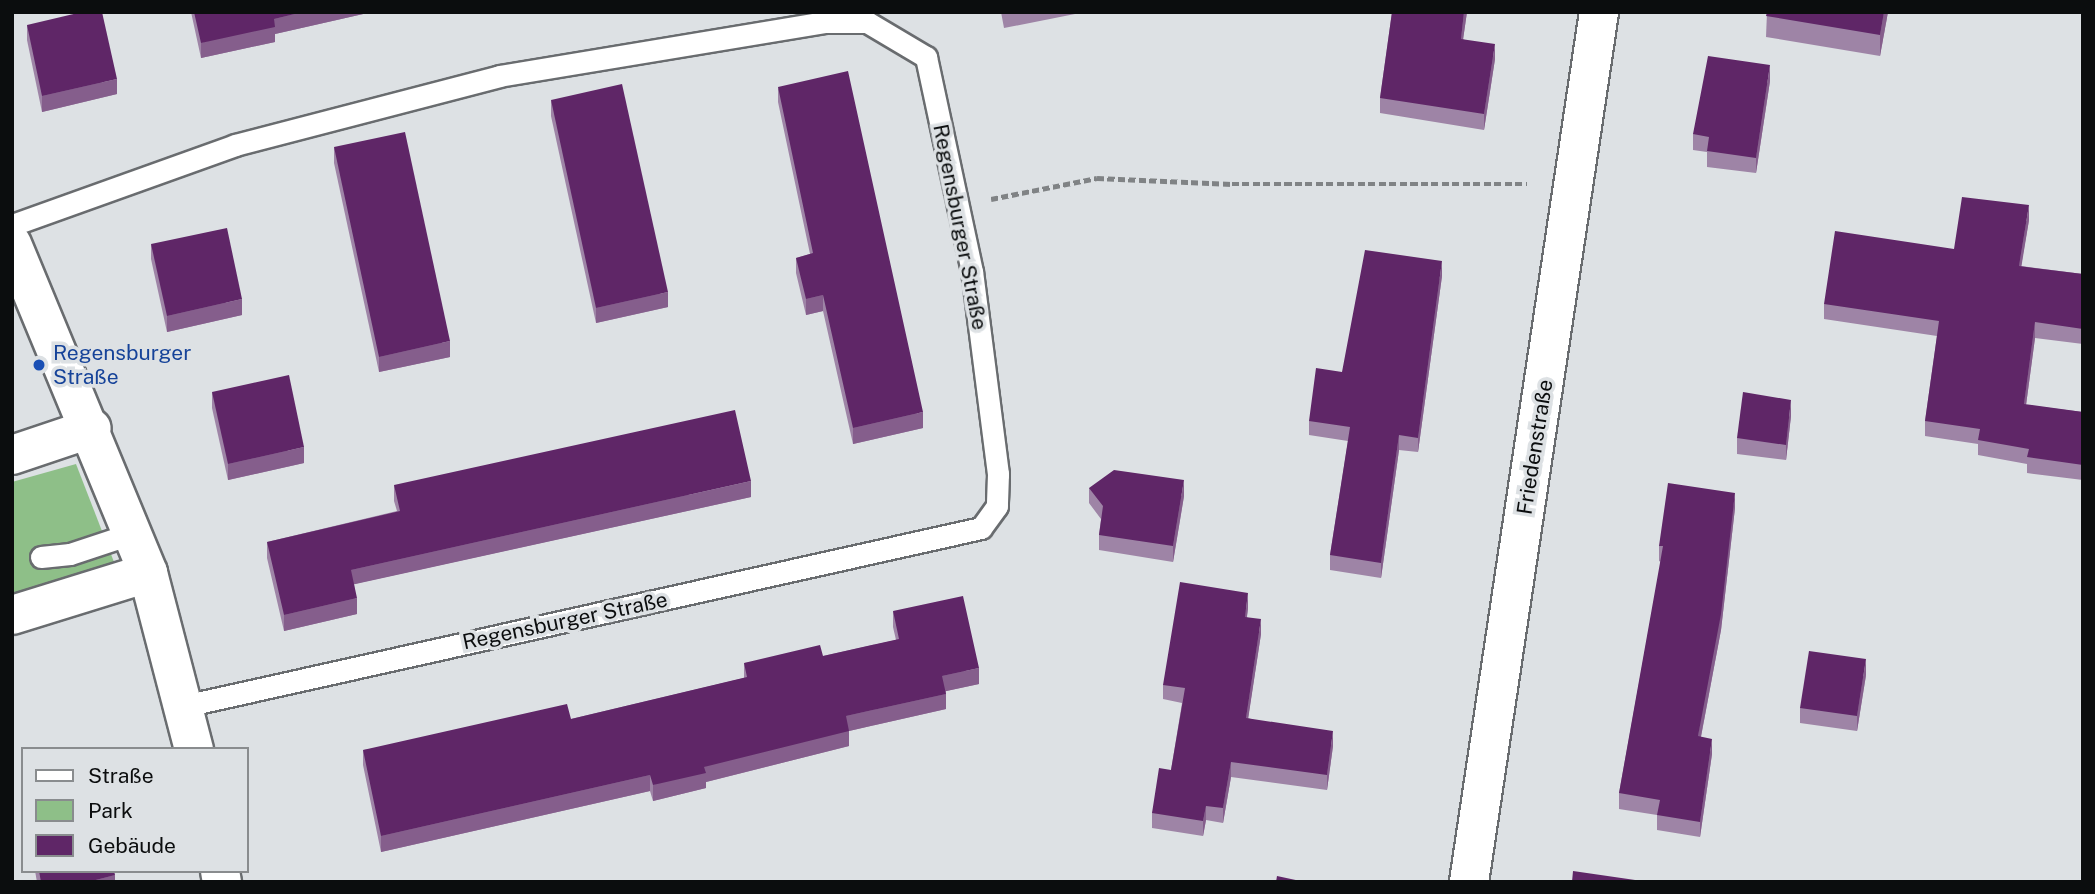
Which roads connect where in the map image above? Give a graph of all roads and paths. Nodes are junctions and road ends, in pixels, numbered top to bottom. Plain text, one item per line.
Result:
1 (1599, 12) edge
2 (1527, 184) dead end
3 (960, 205) junction
4 (12, 225) edge
5 (12, 244) edge
6 (92, 428) junction
7 (12, 455) edge
8 (133, 533) junction
9 (41, 557) dead end
10 (148, 573) junction
11 (12, 615) edge
12 (184, 706) junction
13 (194, 747) edge
14 (1469, 882) edge

1 - 14 street, Friedenstraße
2 - 3 path
3 - 4 lane, Regensburger Straße
3 - 12 lane, Regensburger Straße
5 - 6 street
6 - 7 street
6 - 8 street
8 - 9 lane
8 - 10 street
10 - 11 street
10 - 12 street
12 - 13 street

